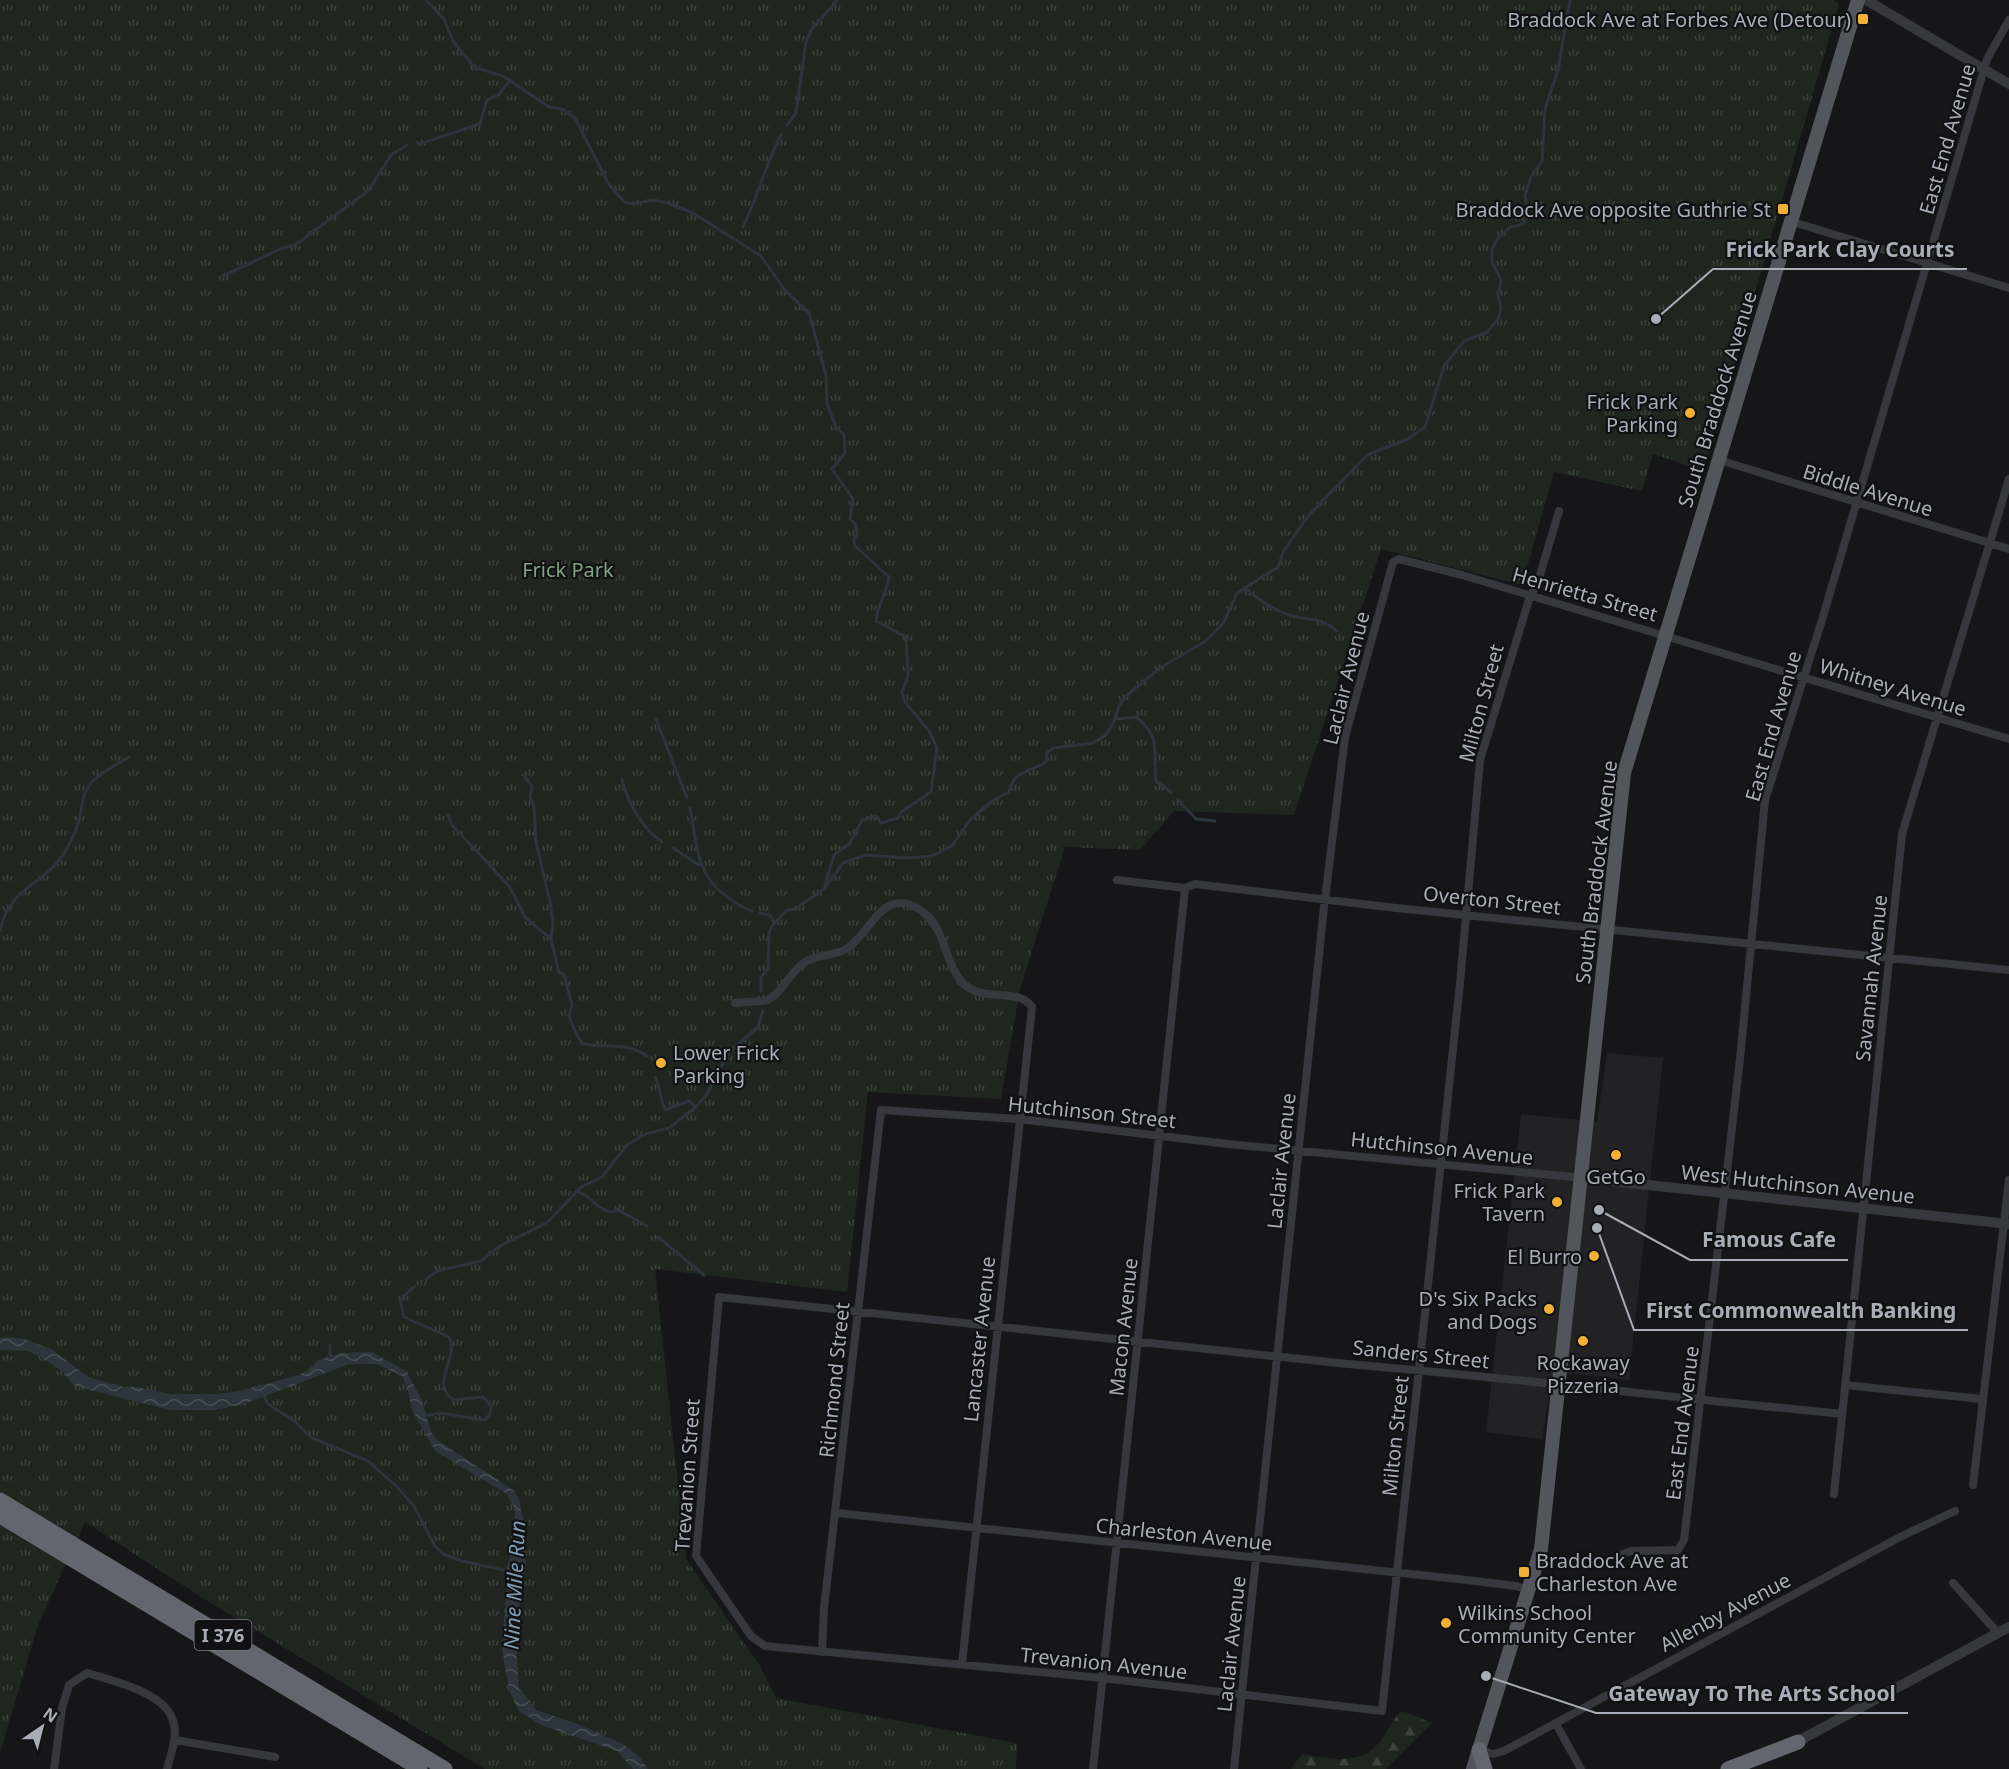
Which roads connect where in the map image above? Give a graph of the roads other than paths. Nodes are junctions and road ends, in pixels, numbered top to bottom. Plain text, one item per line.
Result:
1 (1858, 0) edge
2 (1866, 0) edge
3 (2009, 20) edge
4 (1985, 69) junction
5 (2009, 84) edge
6 (1791, 221) junction
7 (1927, 264) junction
8 (2009, 288) edge
9 (1719, 460) junction
10 (2009, 479) edge
11 (1856, 503) junction
12 (1559, 511) dead end
13 (1990, 543) junction
14 (2009, 549) edge
15 (1393, 562) joint
16 (1530, 596) junction
17 (1667, 635) junction
18 (1768, 667) joint
19 (1803, 678) junction
20 (1938, 718) junction
21 (2009, 739) edge
22 (1117, 880) dead end
23 (1188, 882) junction
24 (1325, 898) junction
25 (1466, 913) junction
26 (1608, 928) junction
27 (1750, 943) junction
28 (1891, 957) junction
29 (2009, 970) edge
30 (735, 1003) dead end
31 (881, 1110) joint
32 (1019, 1119) junction
33 (1159, 1135) junction
34 (1299, 1149) junction
35 (1440, 1165) junction
36 (1582, 1178) junction
37 (2009, 1180) edge
38 (1723, 1194) junction
39 (1864, 1209) junction
40 (2007, 1223) edge
41 (719, 1297) joint
42 (858, 1311) junction
43 (997, 1325) junction
44 (1138, 1340) junction
45 (1277, 1356) junction
46 (1419, 1370) junction
47 (1560, 1384) junction
48 (1845, 1385) junction
49 (1702, 1399) junction
50 (1982, 1400) junction
51 (1842, 1414) junction
52 (1973, 1485) dead end
53 (1834, 1494) dead end
54 (0, 1500) edge
55 (1955, 1511) dead end
56 (837, 1513) junction
57 (0, 1516) edge
58 (977, 1529) junction
59 (1117, 1543) junction
60 (1620, 1555) dead end
61 (1257, 1558) junction
62 (1396, 1572) junction
63 (1953, 1583) dead end
64 (1528, 1590) junction
65 (2009, 1627) edge
66 (1998, 1633) junction
67 (822, 1652) junction
68 (962, 1664) junction
69 (1102, 1678) junction
70 (1242, 1694) junction
71 (1382, 1711) joint
72 (1556, 1724) junction
73 (175, 1740) junction
74 (1798, 1742) junction
75 (1479, 1750) junction
76 (275, 1757) dead end
77 (54, 1769) edge
78 (167, 1769) edge
79 (420, 1769) edge
80 (445, 1769) edge
81 (1093, 1769) edge
82 (1234, 1769) edge
83 (1473, 1769) edge
84 (1485, 1769) edge
85 (1581, 1769) edge
86 (1728, 1769) edge
87 (1749, 1769) edge

1 - 6 main road, South Braddock Avenue
2 - 4 street
3 - 4 street, East End Avenue
4 - 5 street
4 - 7 street, East End Avenue
6 - 7 street
6 - 9 main road, South Braddock Avenue
7 - 8 street
7 - 11 street, East End Avenue
9 - 11 street, Biddle Avenue
9 - 17 main road, South Braddock Avenue
10 - 13 street, Savannah Avenue
11 - 13 street, Biddle Avenue
11 - 19 street, East End Avenue
12 - 16 street, Milton Street
13 - 14 street, Biddle Avenue
13 - 20 street, Savannah Avenue
15 - 16 street, Henrietta Street
15 - 24 street, Laclair Avenue
16 - 17 street, Henrietta Street
16 - 25 street, Milton Street
17 - 18 street, Henrietta Street
17 - 26 main road, South Braddock Avenue
18 - 19 street, Whitney Avenue
19 - 20 street, Whitney Avenue
19 - 27 street, East End Avenue
20 - 21 street, Whitney Avenue
20 - 28 street, Savannah Avenue
22 - 23 street, Overton Street
23 - 24 street, Overton Street
23 - 33 street, Macon Avenue
24 - 25 street, Overton Street
24 - 34 street, Laclair Avenue
25 - 26 street, Overton Street
25 - 35 street, Milton Street
26 - 27 street, Overton Street
26 - 36 main road, South Braddock Avenue
27 - 28 street, Overton Street
27 - 38 street, East End Avenue
28 - 29 street, Overton Street
28 - 39 street, Savannah Avenue
30 - 32 street, Lancaster Avenue
31 - 32 street, Hutchinson Street
31 - 42 street, Richmond Street
32 - 33 street, Hutchinson Street
32 - 43 street, Lancaster Avenue
33 - 34 street, Hutchinson Street
33 - 44 street, Macon Avenue
34 - 35 street, Hutchinson Avenue
34 - 45 street, Laclair Avenue
35 - 36 street, Hutchinson Avenue
35 - 46 street, Milton Street
36 - 38 street, West Hutchinson Avenue
36 - 47 main road, South Braddock Avenue
37 - 40 street
38 - 39 street, West Hutchinson Avenue
38 - 49 street, East End Avenue
39 - 40 street, West Hutchinson Avenue
39 - 48 street, Savannah Avenue
40 - 50 street
41 - 42 street, Sanders Street
41 - 67 street, Trevanion Street
42 - 43 street, Sanders Street
42 - 56 street, Richmond Street
43 - 44 street, Sanders Street
43 - 58 street, Lancaster Avenue
44 - 45 street, Sanders Street
44 - 59 street, Macon Avenue
45 - 46 street, Sanders Street
45 - 61 street, Laclair Avenue
46 - 47 street, Sanders Street
46 - 62 street, Milton Street
47 - 49 street, Sanders Street
47 - 64 main road, South Braddock Avenue
48 - 50 street
48 - 51 street, Savannah Avenue
49 - 51 street, Sanders Street
49 - 60 street, East End Avenue
50 - 52 street
51 - 53 street, Savannah Avenue
54 - 80 highway, I 376
55 - 72 street, Allenby Avenue
56 - 58 street, Charleston Avenue
56 - 67 street, Richmond Street
57 - 79 highway, I 376
58 - 59 street, Charleston Avenue
58 - 68 street, Lancaster Avenue
59 - 61 street, Charleston Avenue
59 - 69 street, Macon Avenue
61 - 62 street, Charleston Avenue
61 - 70 street, Laclair Avenue
62 - 64 street, Charleston Avenue
62 - 71 street, Milton Street
63 - 66 street
64 - 75 main road, South Braddock Avenue
65 - 66 street
66 - 74 street
67 - 68 street, Trevanion Avenue
68 - 69 street, Trevanion Avenue
69 - 70 street, Trevanion Avenue
69 - 81 street, Macon Avenue
70 - 71 street, Trevanion Avenue
70 - 82 street, Laclair Avenue
72 - 75 street, Allenby Avenue
72 - 85 street
73 - 76 street
73 - 77 street
73 - 78 street
74 - 86 highway
74 - 87 street
75 - 83 main road, South Braddock Avenue
75 - 84 highway

